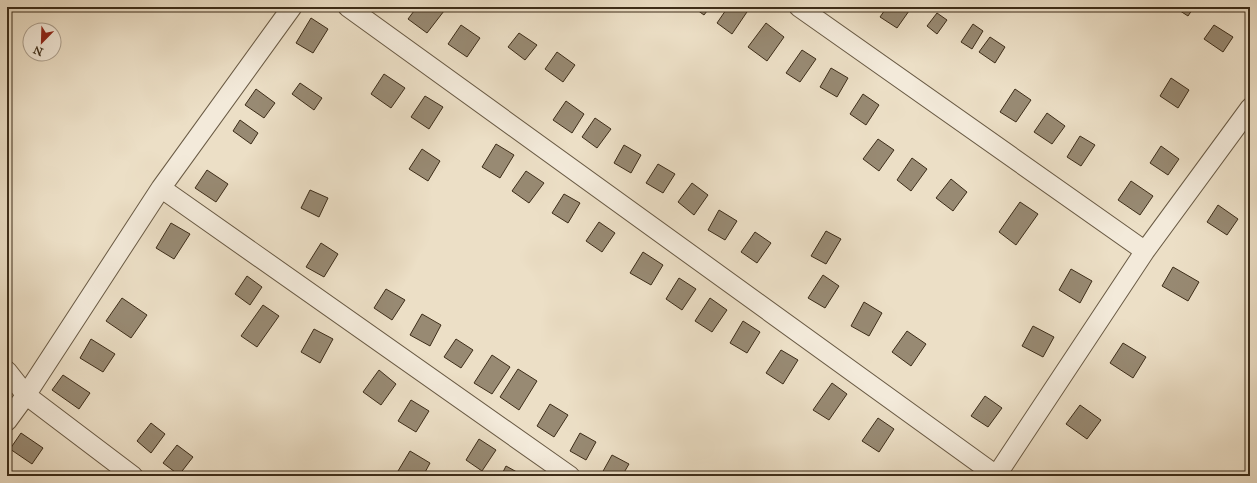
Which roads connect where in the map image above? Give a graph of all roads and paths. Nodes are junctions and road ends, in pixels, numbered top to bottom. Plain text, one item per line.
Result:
1 (292, 7) edge
2 (348, 7) edge
3 (799, 7) edge
4 (1250, 108) edge
5 (161, 188) junction
6 (1145, 251) junction
7 (7, 371) edge
8 (26, 395) junction
9 (7, 421) edge
10 (133, 476) edge
11 (570, 476) edge
12 (996, 476) edge

1 - 5 street
2 - 12 street
3 - 6 street
4 - 6 street
5 - 8 street
5 - 11 street
6 - 12 street
7 - 8 street
8 - 9 street
8 - 10 street

